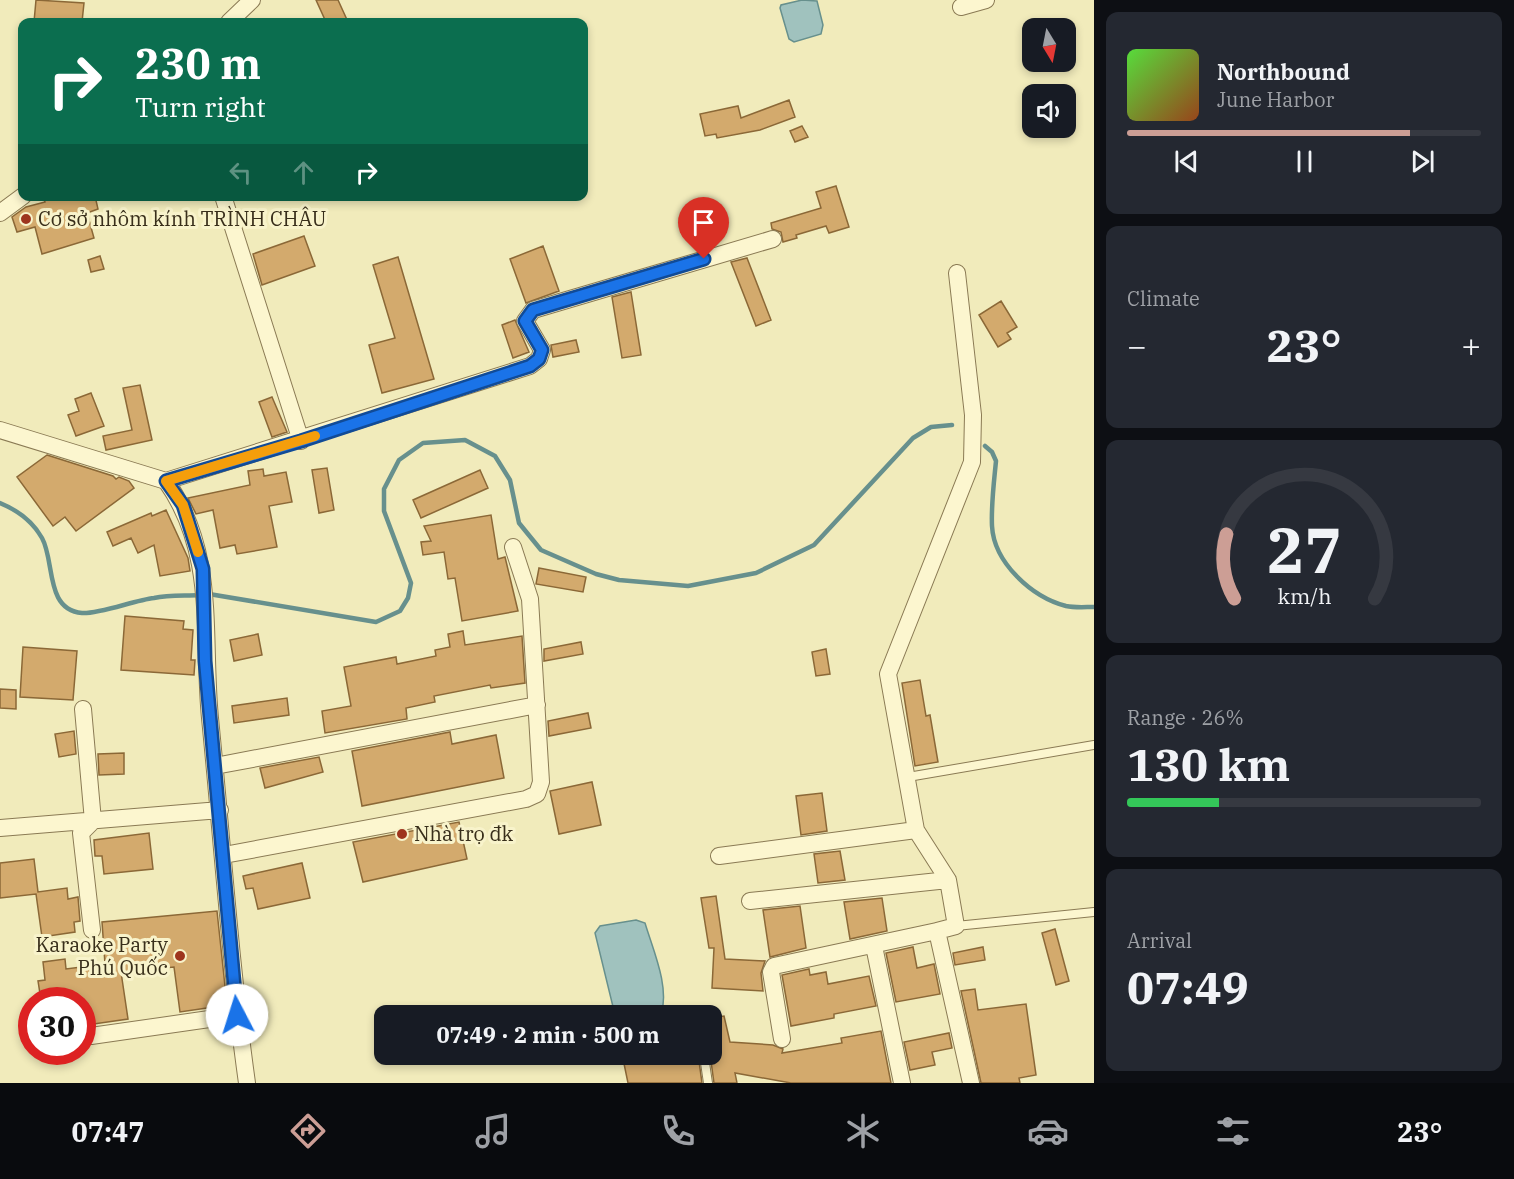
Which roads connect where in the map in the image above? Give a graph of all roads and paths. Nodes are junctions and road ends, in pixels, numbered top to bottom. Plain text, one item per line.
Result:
1 (252, 0) edge
2 (986, 0) edge
3 (961, 7) dead end
4 (233, 18) edge
5 (18, 200) edge
6 (225, 201) edge
7 (0, 213) edge
8 (772, 239) dead end
9 (957, 273) dead end
10 (0, 430) edge
11 (301, 441) junction
12 (166, 481) junction
13 (513, 547) dead end
14 (537, 705) junction
15 (83, 709) dead end
16 (1094, 746) edge
17 (215, 766) junction
18 (908, 777) junction
19 (220, 810) junction
20 (93, 821) junction
21 (0, 828) edge
22 (916, 830) junction
23 (224, 855) junction
24 (719, 856) dead end
25 (948, 880) junction
26 (750, 901) dead end
27 (1094, 912) edge
28 (956, 926) junction
29 (92, 930) dead end
30 (937, 931) junction
31 (874, 946) junction
32 (237, 1015) junction
33 (96, 1035) edge
34 (782, 1039) dead end
35 (705, 1065) edge
36 (247, 1083) edge
37 (708, 1083) edge
38 (902, 1083) edge
39 (971, 1083) edge

1 - 4 street
2 - 3 street
5 - 7 street
6 - 11 street
8 - 11 street
9 - 18 street
10 - 12 street
11 - 12 street
12 - 17 street
13 - 14 street
14 - 17 street
14 - 23 street
15 - 20 street
16 - 18 lane
17 - 19 street
18 - 22 street
19 - 20 street
19 - 23 street
20 - 21 street
20 - 29 street
22 - 24 street
22 - 25 street
23 - 32 street
25 - 26 street
25 - 28 street
27 - 28 lane
28 - 30 street
30 - 31 street
30 - 39 street
31 - 34 street
31 - 38 street
32 - 33 street
32 - 36 street
35 - 37 lane

